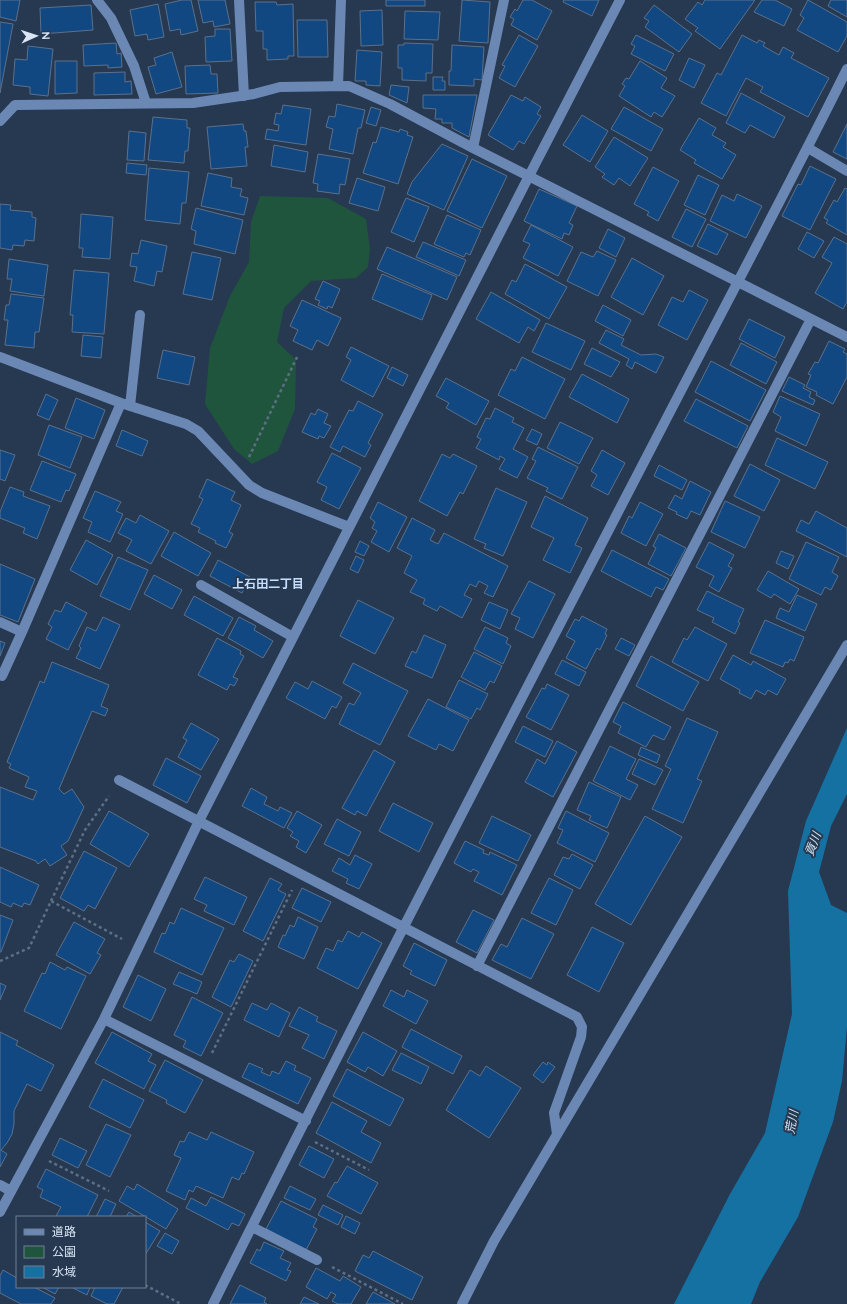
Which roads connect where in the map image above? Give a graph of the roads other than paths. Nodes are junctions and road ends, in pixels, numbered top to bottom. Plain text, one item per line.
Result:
1 (97, 0) edge
2 (239, 0) edge
3 (340, 0) edge
4 (504, 0) edge
5 (620, 0) edge
6 (847, 69) edge
7 (338, 86) junction
8 (244, 96) junction
9 (146, 103) junction
10 (0, 121) edge
11 (473, 148) junction
12 (808, 148) junction
13 (847, 171) edge
14 (529, 176) junction
15 (737, 281) junction
16 (140, 315) dead end
17 (811, 319) junction
18 (847, 337) edge
19 (0, 357) edge
20 (125, 404) junction
21 (349, 527) junction
22 (201, 585) dead end
23 (0, 622) edge
24 (22, 632) junction
25 (293, 637) junction
26 (847, 645) edge
27 (2, 676) dead end
28 (119, 780) road end
29 (199, 821) junction
30 (404, 927) junction
31 (477, 966) junction
32 (104, 1019) junction
33 (306, 1121) junction
34 (557, 1134) junction
35 (0, 1185) edge
36 (11, 1191) junction
37 (0, 1212) edge
38 (252, 1227) junction
39 (317, 1260) road end
40 (213, 1304) edge
41 (462, 1304) edge

1 - 9 street
2 - 8 street
3 - 7 street
4 - 11 street
5 - 14 street
6 - 12 street
7 - 8 street
7 - 11 street
8 - 9 street
9 - 10 street
11 - 14 street
12 - 13 street
12 - 15 street
14 - 15 street
14 - 21 street
15 - 17 street
15 - 30 street
16 - 20 street
17 - 18 street
17 - 31 street
19 - 20 street
20 - 21 street
20 - 24 street
21 - 25 street
22 - 25 street
23 - 24 street
24 - 27 street
25 - 29 street
26 - 34 street
28 - 29 street
29 - 30 street
29 - 32 street
30 - 31 street
30 - 33 street
31 - 34 street
32 - 33 street
32 - 36 street
33 - 38 street
34 - 41 street
35 - 36 street
36 - 37 street
38 - 39 street
38 - 40 street

